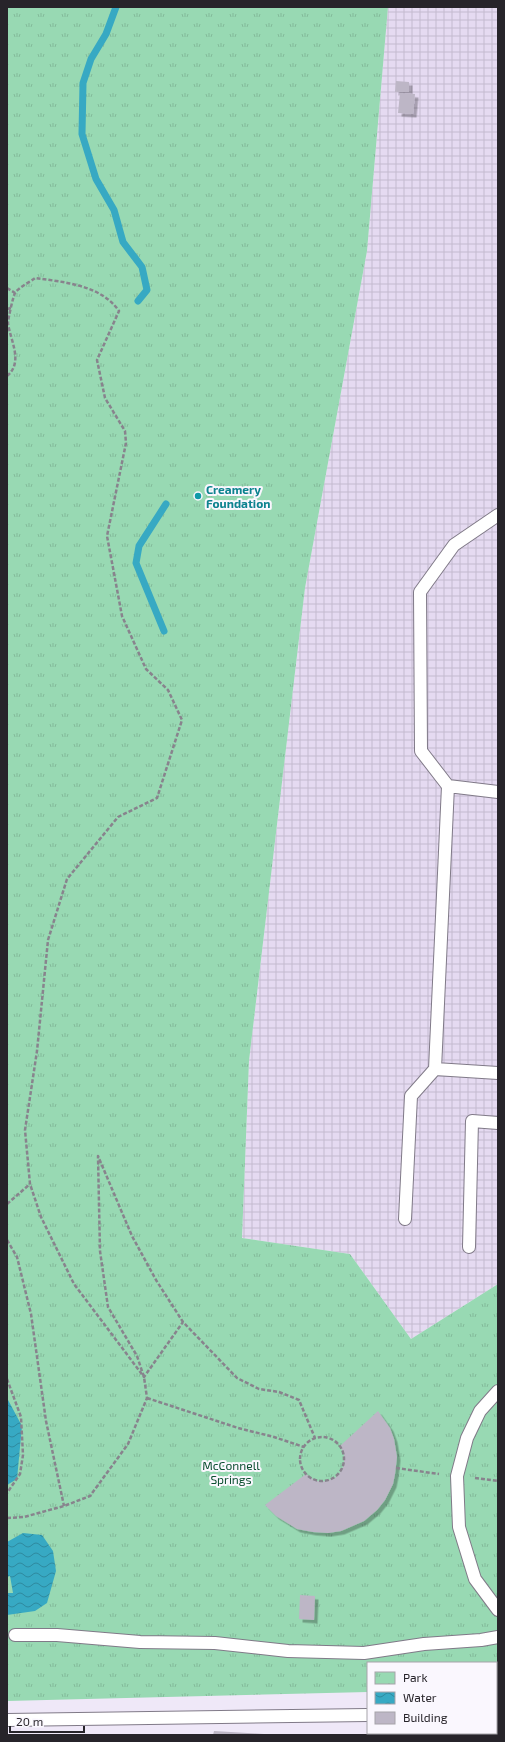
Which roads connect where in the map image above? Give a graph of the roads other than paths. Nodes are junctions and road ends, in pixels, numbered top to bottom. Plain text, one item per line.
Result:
1 (498, 515) edge
2 (448, 786) junction
3 (498, 792) edge
4 (435, 1069) junction
5 (498, 1072) edge
6 (498, 1123) edge
7 (405, 1220) dead end
8 (469, 1247) dead end
9 (498, 1391) edge
10 (498, 1610) edge
11 (15, 1635) dead end
12 (498, 1637) edge
13 (367, 1716) edge
14 (7, 1720) edge

1 - 2 lane
2 - 3 lane
2 - 4 lane
4 - 5 lane
4 - 7 lane
6 - 8 lane
9 - 10 lane
11 - 12 lane
13 - 14 lane

